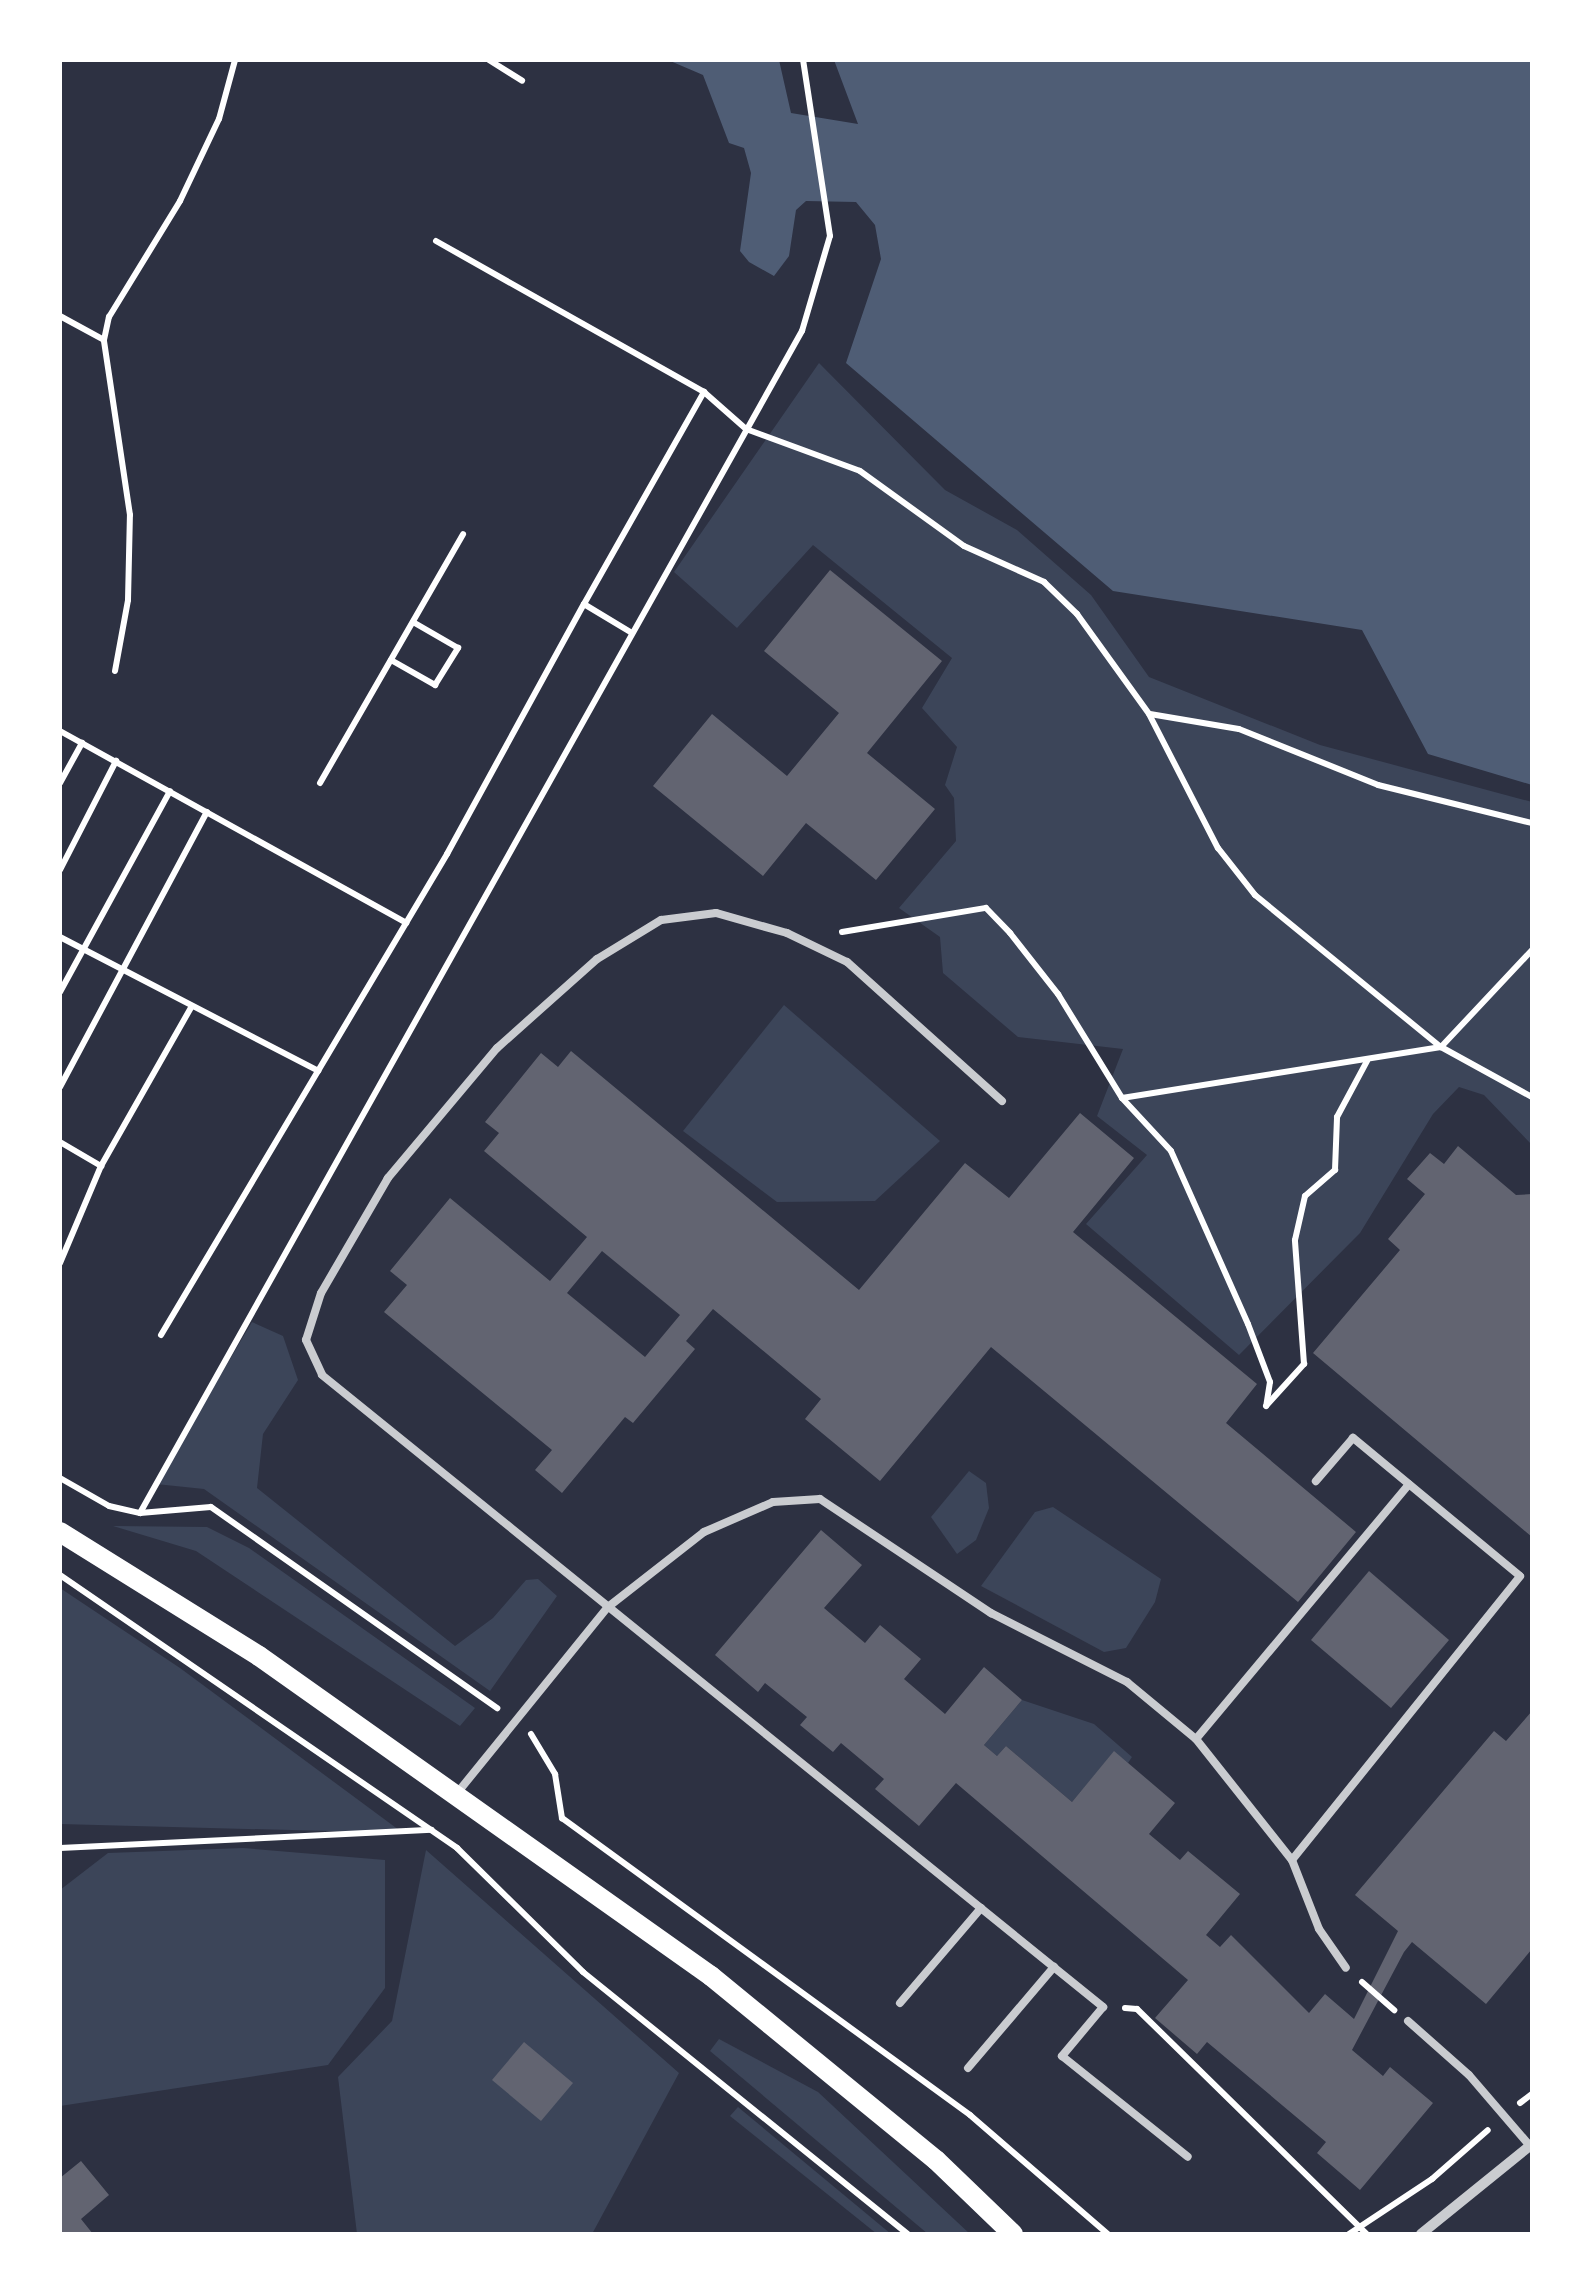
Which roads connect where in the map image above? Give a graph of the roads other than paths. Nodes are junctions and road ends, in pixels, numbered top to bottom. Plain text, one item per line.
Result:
1 (1002, 1101) dead end
2 (1316, 1480) dead end
3 (1410, 1484) junction
4 (60, 1532) edge
5 (608, 1606) junction
6 (1196, 1739) junction
7 (458, 1792) junction
8 (1292, 1860) junction
9 (981, 1908) junction
10 (1054, 1967) junction
11 (1346, 1968) road end
12 (900, 2004) dead end
13 (1408, 2022) road end
14 (968, 2068) dead end
15 (1531, 2145) edge
16 (1188, 2157) dead end
17 (1013, 2234) edge
18 (1421, 2234) edge

1 - 5 lane
2 - 3 lane
3 - 6 lane
3 - 8 lane
4 - 7 main road
5 - 6 lane
5 - 7 lane
5 - 9 lane
6 - 8 lane
7 - 17 main road
8 - 11 lane
9 - 10 lane
9 - 12 lane
10 - 14 lane
10 - 16 lane
13 - 15 lane
15 - 18 street

